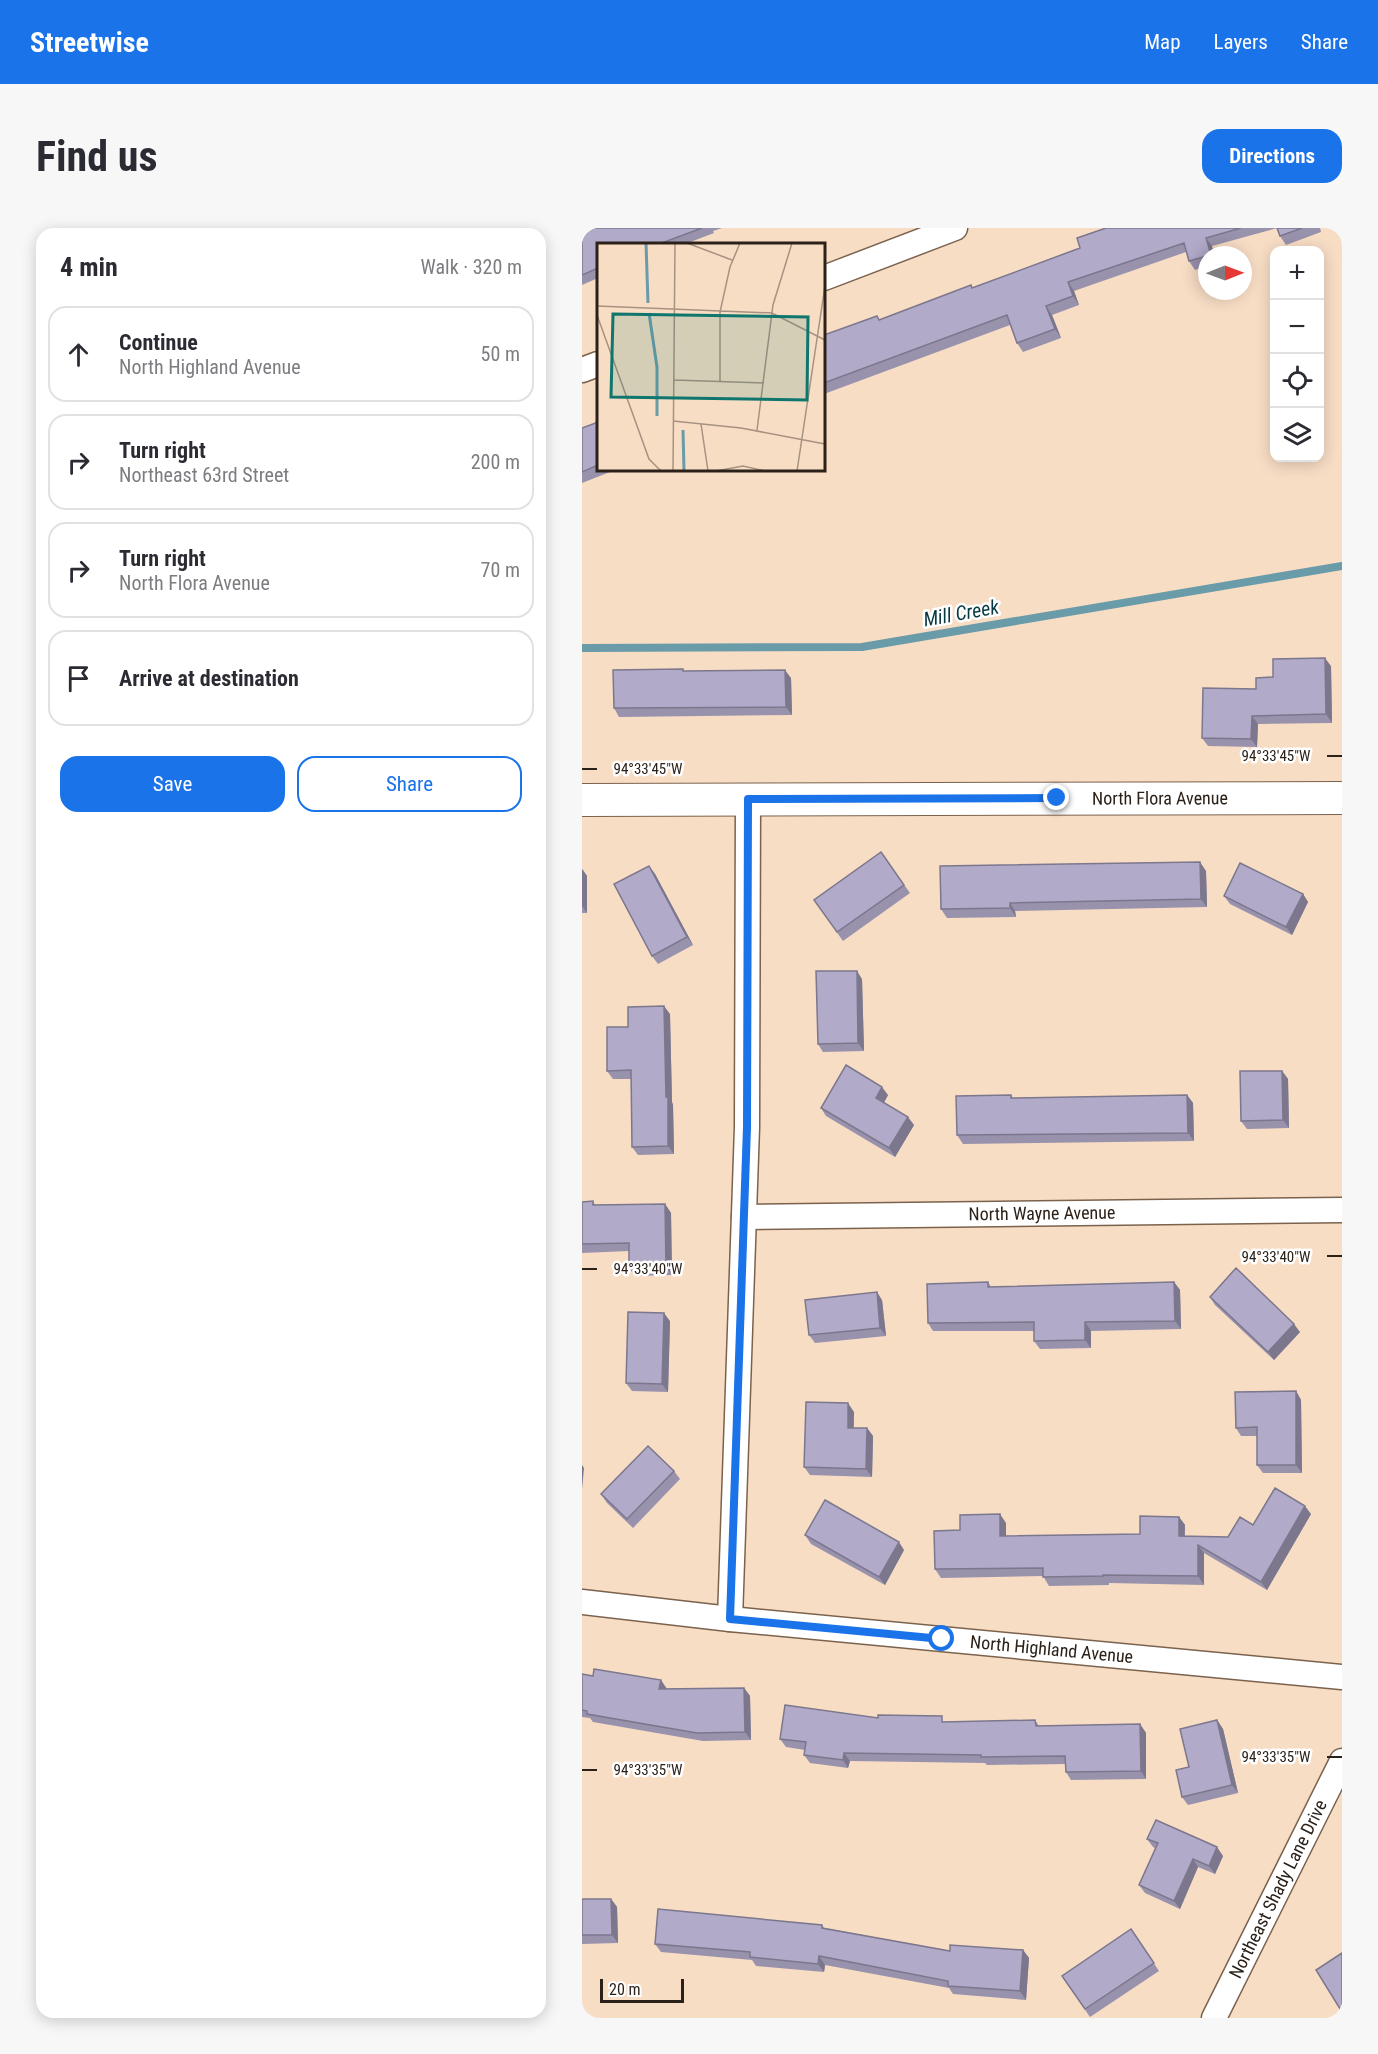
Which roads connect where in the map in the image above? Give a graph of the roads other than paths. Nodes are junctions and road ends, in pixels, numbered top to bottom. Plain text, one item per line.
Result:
1 (955, 228) edge
2 (825, 278) edge
3 (597, 364) edge
4 (582, 370) edge
5 (1342, 798) edge
6 (748, 799) junction
7 (582, 800) edge
8 (1342, 1210) edge
9 (744, 1217) junction
10 (582, 1602) edge
11 (730, 1619) junction
12 (1342, 1677) edge
13 (1342, 1761) edge
14 (1214, 2018) edge

1 - 2 street
3 - 4 street
5 - 6 street, North Flora Avenue
6 - 7 street, North Flora Avenue
6 - 9 street
8 - 9 street, North Wayne Avenue
9 - 11 street
10 - 11 street, North Highland Avenue
11 - 12 street, North Highland Avenue
13 - 14 street, Northeast Shady Lane Drive

